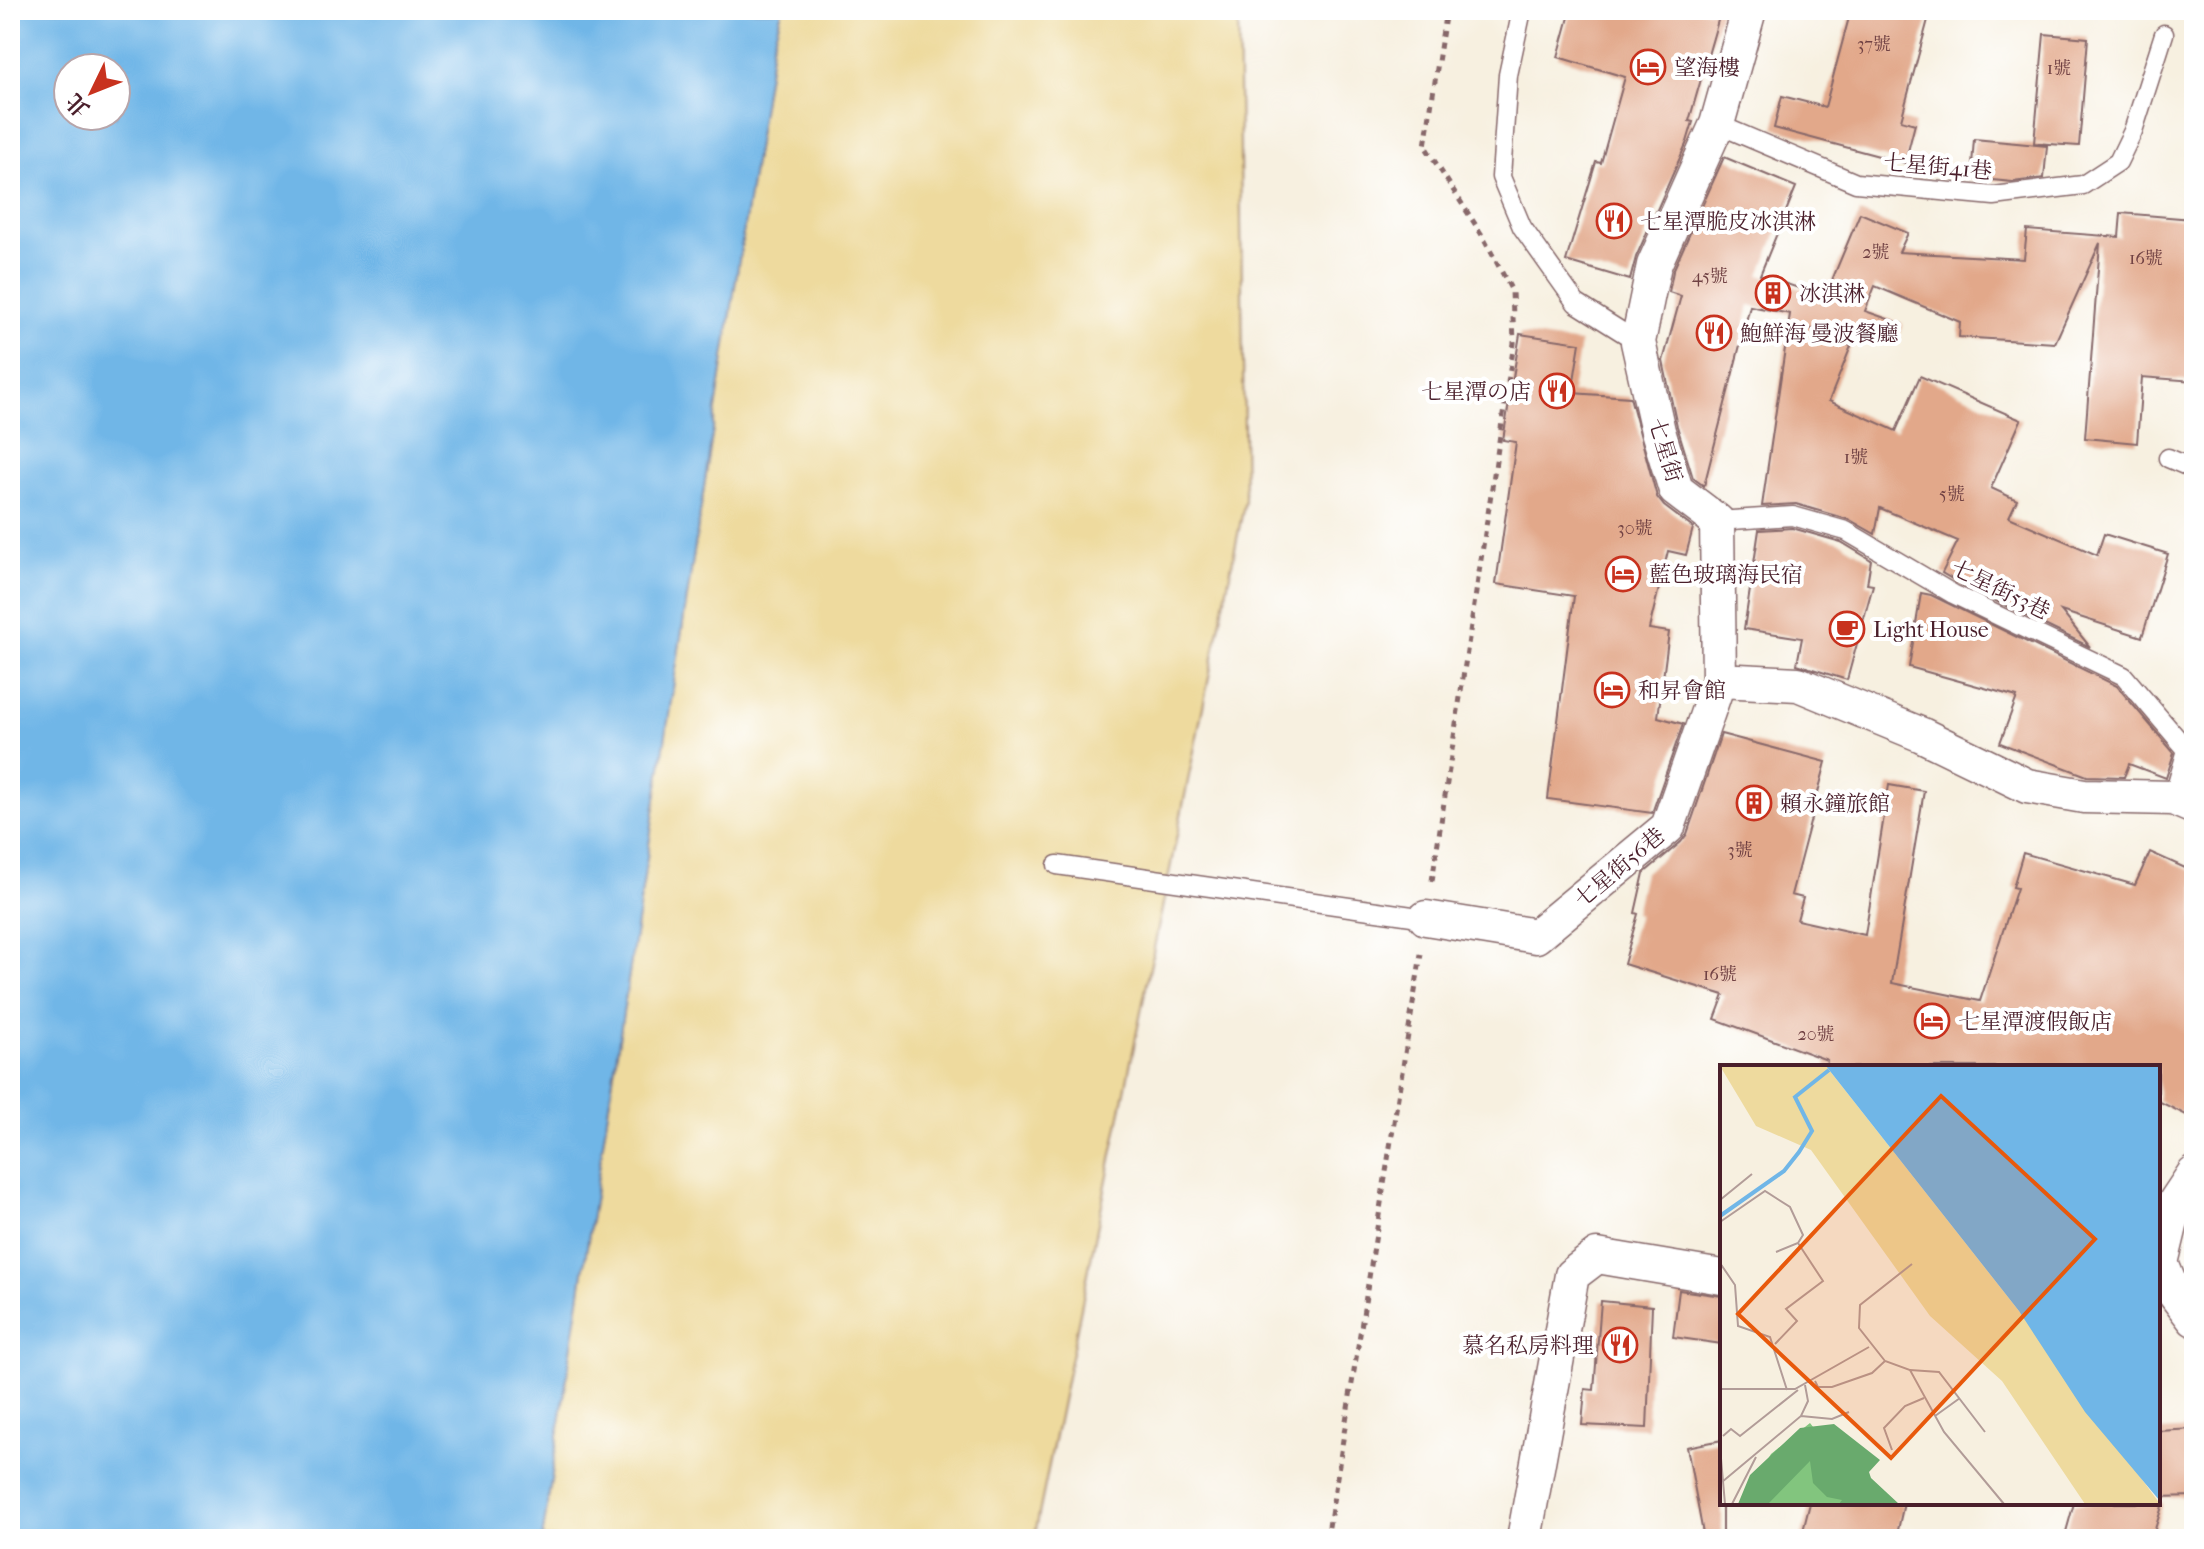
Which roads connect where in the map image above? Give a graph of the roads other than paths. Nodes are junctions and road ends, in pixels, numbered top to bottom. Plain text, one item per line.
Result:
1 (1522, 10) edge
2 (1749, 10) edge
3 (2164, 34) dead end
4 (1717, 124) junction
5 (1638, 342) junction
6 (2168, 458) dead end
7 (2194, 469) edge
8 (1717, 521) junction
9 (1719, 680) junction
10 (2184, 802) edge
11 (1057, 865) dead end
12 (1426, 918) joint
13 (2176, 1191) edge
14 (1720, 1277) edge
15 (2194, 1319) edge
16 (1524, 1539) edge

1 - 5 lane
2 - 4 street, 七星街
3 - 4 lane, 七星街41巷
4 - 5 street, 七星街
5 - 8 street, 七星街
6 - 7 lane
8 - 9 street
8 - 10 lane, 七星街53巷
9 - 10 street
9 - 12 street, 七星街56巷
11 - 12 lane
13 - 15 street
14 - 16 street

